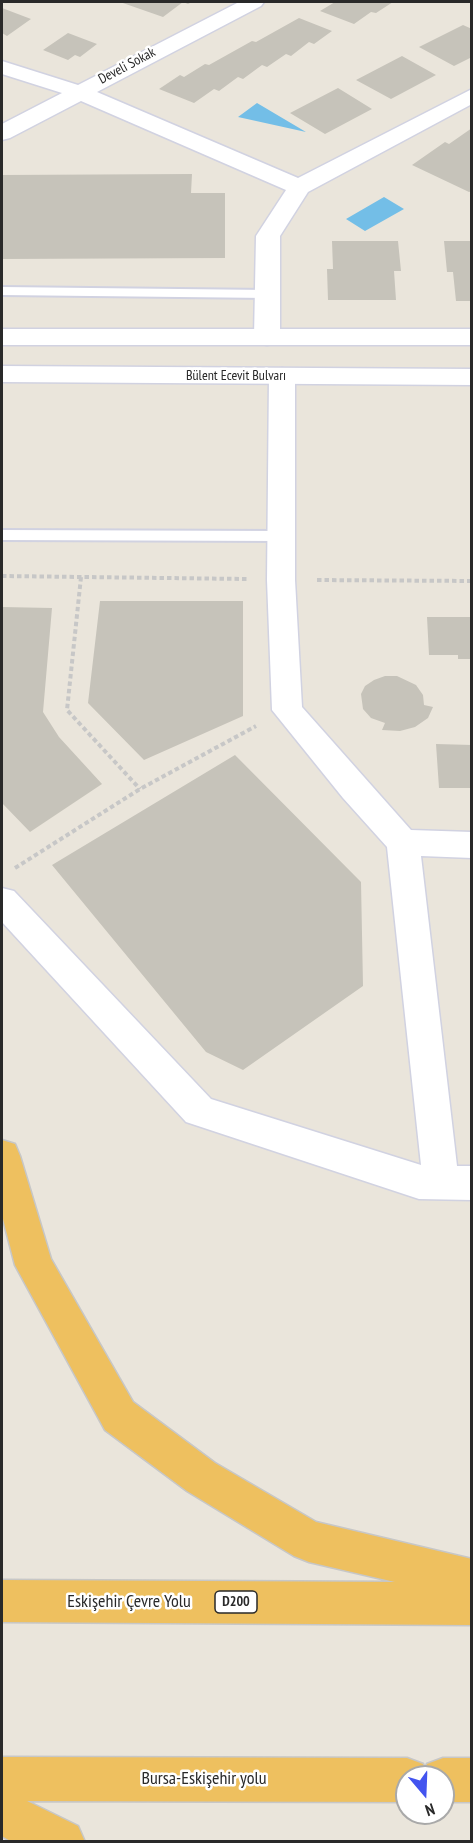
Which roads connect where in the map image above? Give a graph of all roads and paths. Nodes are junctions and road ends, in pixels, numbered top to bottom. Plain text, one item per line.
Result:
1 (254, 2) edge
2 (2, 68) edge
3 (79, 92) junction
4 (471, 95) edge
5 (2, 133) edge
6 (299, 187) junction
7 (2, 291) edge
8 (268, 294) junction
9 (2, 337) edge
10 (267, 337) junction
11 (471, 338) edge
12 (2, 374) edge
13 (282, 376) junction
14 (471, 377) edge
15 (2, 535) edge
16 (282, 536) junction
17 (2, 576) edge
18 (81, 577) junction
19 (281, 580) junction
20 (471, 582) edge
21 (287, 710) junction
22 (140, 789) junction
23 (404, 843) junction
24 (471, 845) edge
25 (6, 886) edge
26 (2, 1156) edge
27 (456, 1182) edge
28 (471, 1580) edge
29 (2, 1601) edge
30 (471, 1604) edge
31 (2, 1779) edge
32 (395, 1780) edge
33 (455, 1780) edge
34 (471, 1780) edge
35 (2, 1814) edge
36 (62, 1842) edge

1 - 3 street, Develi Sokak
2 - 3 street
3 - 5 street, Develi Sokak
3 - 6 street
4 - 6 street
6 - 8 street
7 - 8 lane
8 - 10 street
9 - 10 street
10 - 11 street
12 - 13 street, Bülent Ecevit Bulvarı
13 - 14 street, Bülent Ecevit Bulvarı
13 - 16 street
15 - 16 lane
16 - 19 street
17 - 18 path
18 - 19 path
18 - 22 path
19 - 20 path
19 - 21 street
21 - 22 path
21 - 23 street
22 - 25 path
23 - 24 street
23 - 27 street
25 - 27 street
26 - 28 highway
29 - 30 highway, Eskişehir Çevre Yolu / D200
31 - 32 highway, Bursa-Eskişehir yolu
33 - 34 highway
35 - 36 highway

